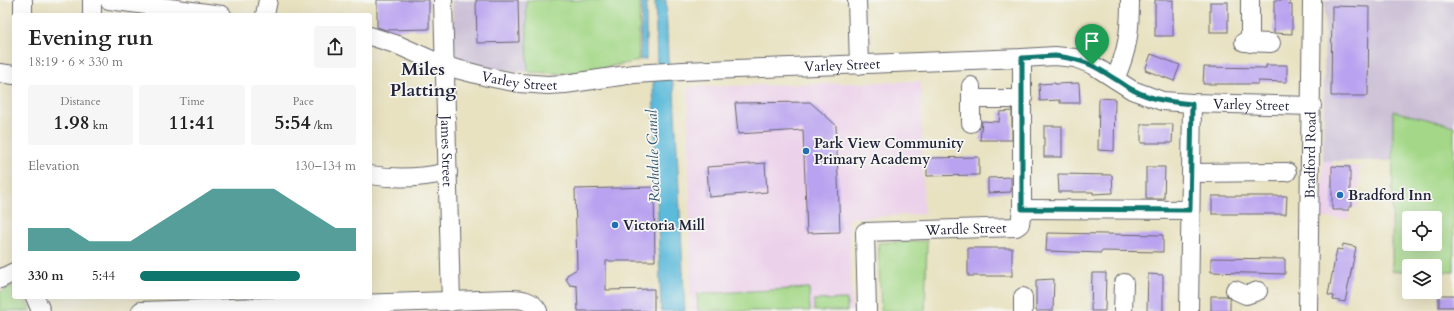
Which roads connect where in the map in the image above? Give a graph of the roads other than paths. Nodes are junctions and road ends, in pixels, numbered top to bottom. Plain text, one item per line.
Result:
1 (23, 0) edge
2 (92, 0) edge
3 (109, 0) edge
4 (268, 0) edge
5 (443, 0) edge
6 (856, 0) edge
7 (1130, 0) edge
8 (1250, 0) edge
9 (1312, 0) edge
10 (22, 13) edge
11 (92, 13) edge
12 (207, 13) edge
13 (265, 13) edge
14 (372, 37) edge
15 (1271, 43) dead end
16 (1022, 58) junction
17 (859, 65) junction
18 (445, 66) junction
19 (0, 73) edge
20 (12, 75) edge
21 (1116, 79) junction
22 (1023, 99) junction
23 (1192, 104) junction
24 (1312, 106) junction
25 (971, 123) dead end
26 (448, 172) junction
27 (1288, 172) dead end
28 (1191, 173) junction
29 (372, 175) edge
30 (1022, 209) junction
31 (1190, 210) junction
32 (12, 273) edge
33 (0, 279) edge
34 (1124, 284) dead end
35 (36, 299) edge
36 (451, 302) junction
37 (229, 305) edge
38 (536, 308) edge
39 (42, 311) edge
40 (140, 311) edge
41 (867, 311) edge
42 (1123, 311) edge
43 (1188, 311) edge
44 (1308, 311) edge

1 - 10 street
2 - 11 street
3 - 12 street
4 - 13 street
5 - 18 street, James Street
6 - 17 street
7 - 21 street
8 - 15 street
9 - 24 street, Bradford Road
14 - 18 street, Varley Street
16 - 17 street, Varley Street
16 - 21 street, Varley Street
16 - 22 street, Wardle Street
17 - 18 street, Varley Street
18 - 26 street, James Street
19 - 20 street
21 - 23 street, Varley Street
22 - 25 street
22 - 30 street, Wardle Street
23 - 24 street, Varley Street
23 - 28 street
24 - 44 street, Bradford Road
26 - 29 street
26 - 36 street, James Street
27 - 28 street
28 - 31 street
30 - 31 street
30 - 41 street, Wardle Street
31 - 43 street
32 - 33 street
34 - 42 street
35 - 39 street
36 - 37 street
36 - 38 street
37 - 40 street

